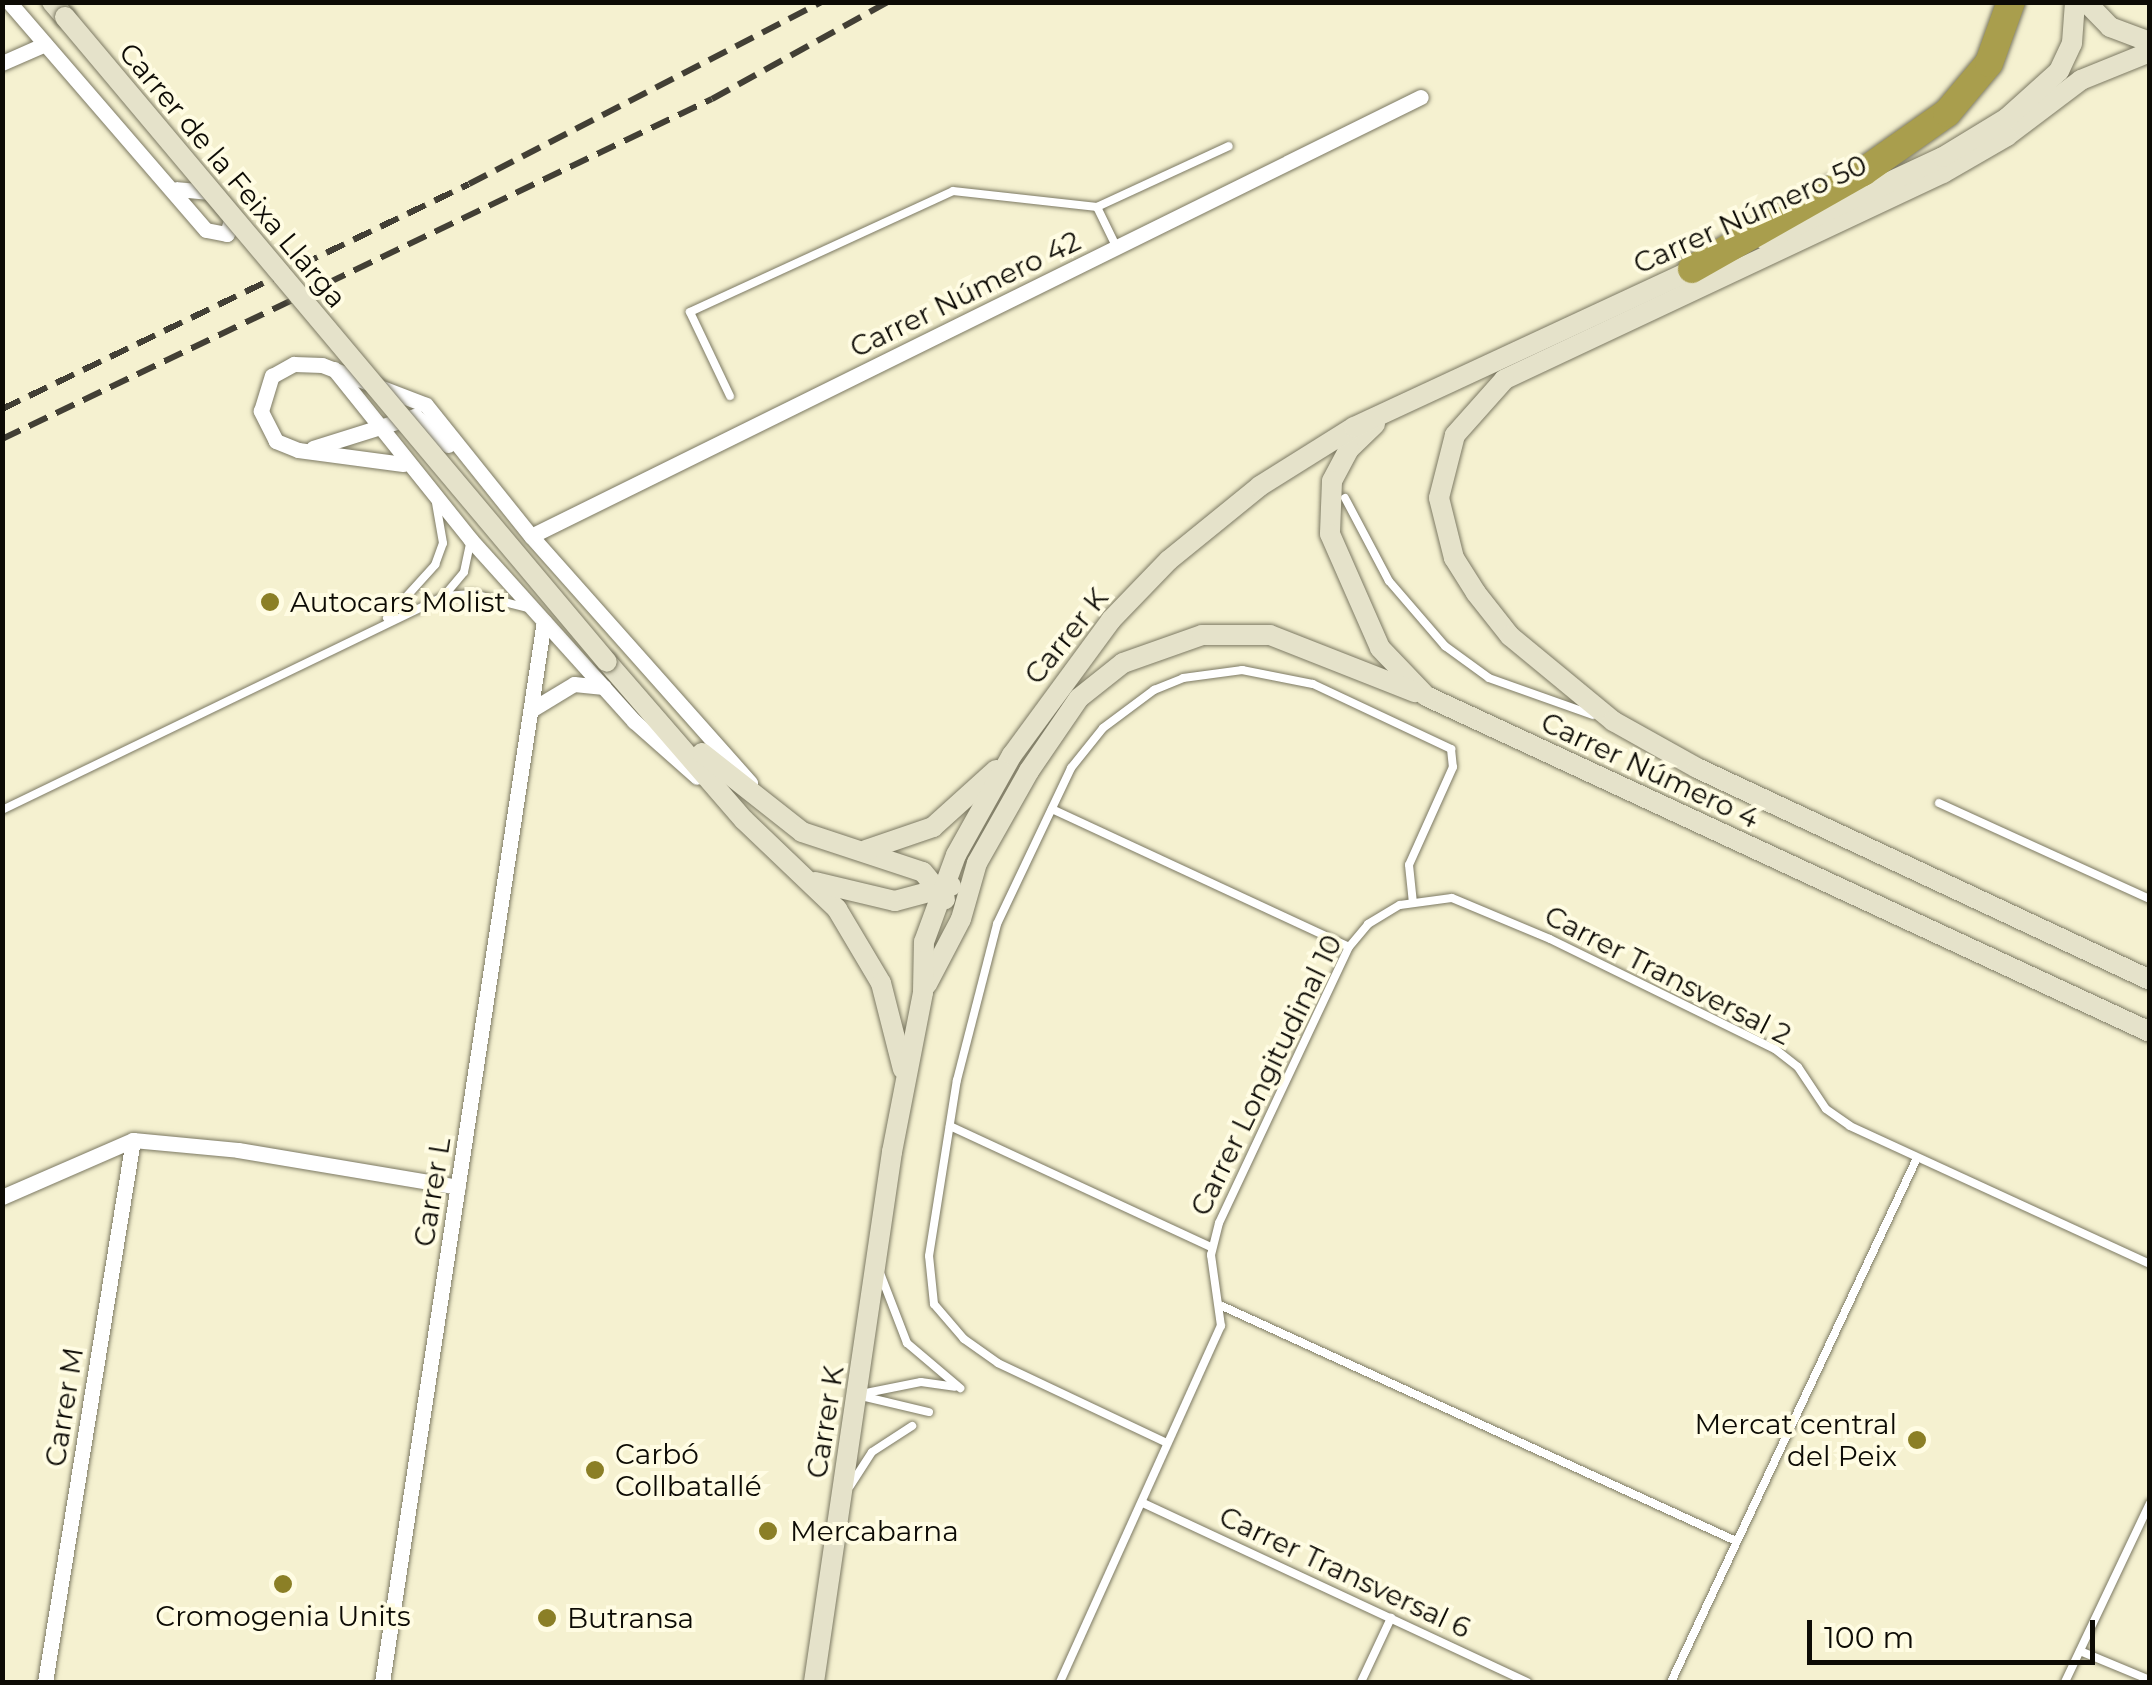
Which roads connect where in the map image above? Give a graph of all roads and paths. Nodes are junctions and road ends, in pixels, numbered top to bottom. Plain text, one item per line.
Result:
1 (9, 2) edge
2 (2011, 2) edge
3 (2075, 2) edge
4 (2086, 2) edge
5 (58, 10) edge
6 (2150, 42) edge
7 (45, 44) junction
8 (2150, 52) edge
9 (2, 63) edge
10 (1421, 97) dead end
11 (1229, 146) dead end
12 (177, 189) dead end
13 (1097, 207) junction
14 (1116, 247) junction
15 (1692, 269) junction
16 (334, 370) junction
17 (730, 396) dead end
18 (1383, 416) junction
19 (376, 427) junction
20 (1455, 436) joint
21 (298, 450) junction
22 (403, 464) junction
23 (434, 498) junction
24 (1346, 498) dead end
25 (531, 536) junction
26 (471, 540) junction
27 (444, 596) junction
28 (539, 615) junction
29 (380, 624) junction
30 (604, 687) junction
31 (1426, 696) junction
32 (531, 710) junction
33 (1613, 721) junction
34 (676, 734) junction
35 (1012, 755) junction
36 (764, 802) junction
37 (1940, 803) dead end
38 (1052, 809) junction
39 (2, 810) edge
40 (744, 820) junction
41 (841, 849) junction
42 (977, 863) junction
43 (814, 882) junction
44 (943, 891) junction
45 (2150, 899) edge
46 (1413, 901) junction
47 (1348, 946) junction
48 (944, 950) junction
49 (2150, 980) edge
50 (923, 992) junction
51 (2150, 1032) edge
52 (905, 1076) junction
53 (950, 1126) junction
54 (133, 1140) junction
55 (1917, 1158) junction
56 (458, 1187) junction
57 (2, 1197) edge
58 (1212, 1248) junction
59 (2150, 1264) edge
60 (877, 1265) junction
61 (1222, 1306) junction
62 (857, 1395) junction
63 (929, 1412) dead end
64 (912, 1426) dead end
65 (1167, 1443) junction
66 (842, 1498) junction
67 (1142, 1503) junction
68 (2150, 1504) edge
69 (1736, 1542) junction
70 (1390, 1618) junction
71 (2080, 1651) junction
72 (2136, 1679) edge
73 (2150, 1680) edge
74 (45, 1682) edge
75 (382, 1682) edge
76 (814, 1682) edge
77 (1060, 1682) edge
78 (1361, 1682) edge
79 (1528, 1682) edge
80 (1671, 1682) edge
81 (2066, 1682) edge

1 - 7 street, Carrer de la Feixa Llarga
2 - 15 highway
3 - 15 main road, Carrer Número 50
4 - 6 main road
5 - 34 main road, Carrer de la Feixa Llarga, bridge
7 - 9 street
7 - 12 street, Carrer de la Feixa Llarga
8 - 20 main road, Carrer Número 50
10 - 14 street, Carrer Número 42
11 - 13 lane
13 - 14 lane
13 - 17 lane
14 - 25 street, Carrer Número 42
15 - 18 main road, Carrer Número 50
16 - 19 street, Carrer de la Feixa Llarga
16 - 21 street, Carrer de la Feixa Llarga
16 - 25 street, Carrer de la Feixa Llarga
18 - 31 main road, Carrer Número 4
18 - 35 main road, Carrer K
19 - 21 street, Carrer de la Feixa Llarga
19 - 22 street, Carrer de la Feixa Llarga
19 - 25 street, Carrer de la Feixa Llarga
20 - 33 main road, Carrer Número 4
21 - 22 street
22 - 23 street, Carrer de la Feixa Llarga
23 - 26 street, Carrer de la Feixa Llarga
23 - 29 lane
24 - 33 lane
25 - 36 street, Carrer de la Feixa Llarga
26 - 27 lane
26 - 28 street, Carrer de la Feixa Llarga
27 - 28 lane
27 - 29 lane
28 - 30 street, Carrer de la Feixa Llarga
28 - 32 street, Carrer L
29 - 39 lane
30 - 32 street
30 - 40 street, Carrer de la Feixa Llarga
31 - 42 main road, Carrer K
31 - 51 main road, Carrer Número 4
32 - 56 street, Carrer L
33 - 49 main road, Carrer Número 4
34 - 36 main road, Carrer de la Feixa Llarga
34 - 40 main road, Carrer de la Feixa Llarga
35 - 41 main road, Carrer de la Feixa Llarga
35 - 44 main road, Carrer K
36 - 41 main road, Carrer de la Feixa Llarga
37 - 45 lane
38 - 46 lane
38 - 47 lane
38 - 53 lane
40 - 43 main road, Carrer de la Feixa Llarga
41 - 44 main road, Carrer de la Feixa Llarga
42 - 44 main road
42 - 48 main road, Carrer K
43 - 44 main road, Carrer de la Feixa Llarga
43 - 52 main road, Carrer de la Feixa Llarga
44 - 48 main road
44 - 50 main road, Carrer K
46 - 47 lane, Carrer Longitudinal 10
46 - 55 lane, Carrer Transversal 2
47 - 58 lane, Carrer Longitudinal 10
48 - 50 main road, Carrer K
50 - 52 main road, Carrer K
52 - 60 main road, Carrer K
53 - 58 lane
53 - 65 lane
54 - 56 street
54 - 57 street
54 - 74 street, Carrer M
55 - 59 lane, Carrer Transversal 2
55 - 69 lane
56 - 75 street, Carrer L
58 - 61 lane, Carrer Longitudinal 10
60 - 62 main road, Carrer K
60 - 62 lane
61 - 65 lane, Carrer Longitudinal 10
61 - 69 lane
62 - 63 lane
62 - 66 main road, Carrer K
64 - 66 lane
65 - 67 lane, Carrer Longitudinal 10
66 - 76 main road, Carrer K
67 - 70 lane, Carrer Transversal 6
67 - 77 lane, Carrer Longitudinal 10
68 - 71 lane
69 - 80 lane
70 - 78 lane
70 - 79 lane, Carrer Transversal 6
71 - 72 lane
71 - 81 lane
72 - 73 lane

